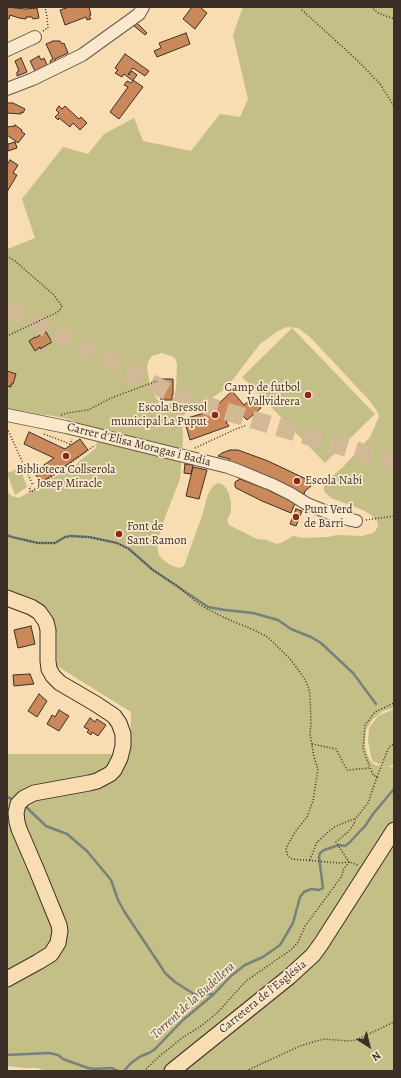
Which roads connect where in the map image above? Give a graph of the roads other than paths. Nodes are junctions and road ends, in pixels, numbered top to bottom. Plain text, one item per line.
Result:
1 (143, 7) edge
2 (35, 37) road end
3 (7, 50) edge
4 (8, 88) edge
5 (7, 415) edge
6 (356, 521) road end
7 (7, 598) edge
8 (394, 830) edge
9 (7, 979) edge
10 (172, 1071) edge

1 - 4 street
2 - 3 street
5 - 6 street, Carrer d'Elisa Moragas i Badia
7 - 9 main road
8 - 10 main road, Carretera de l'Església

